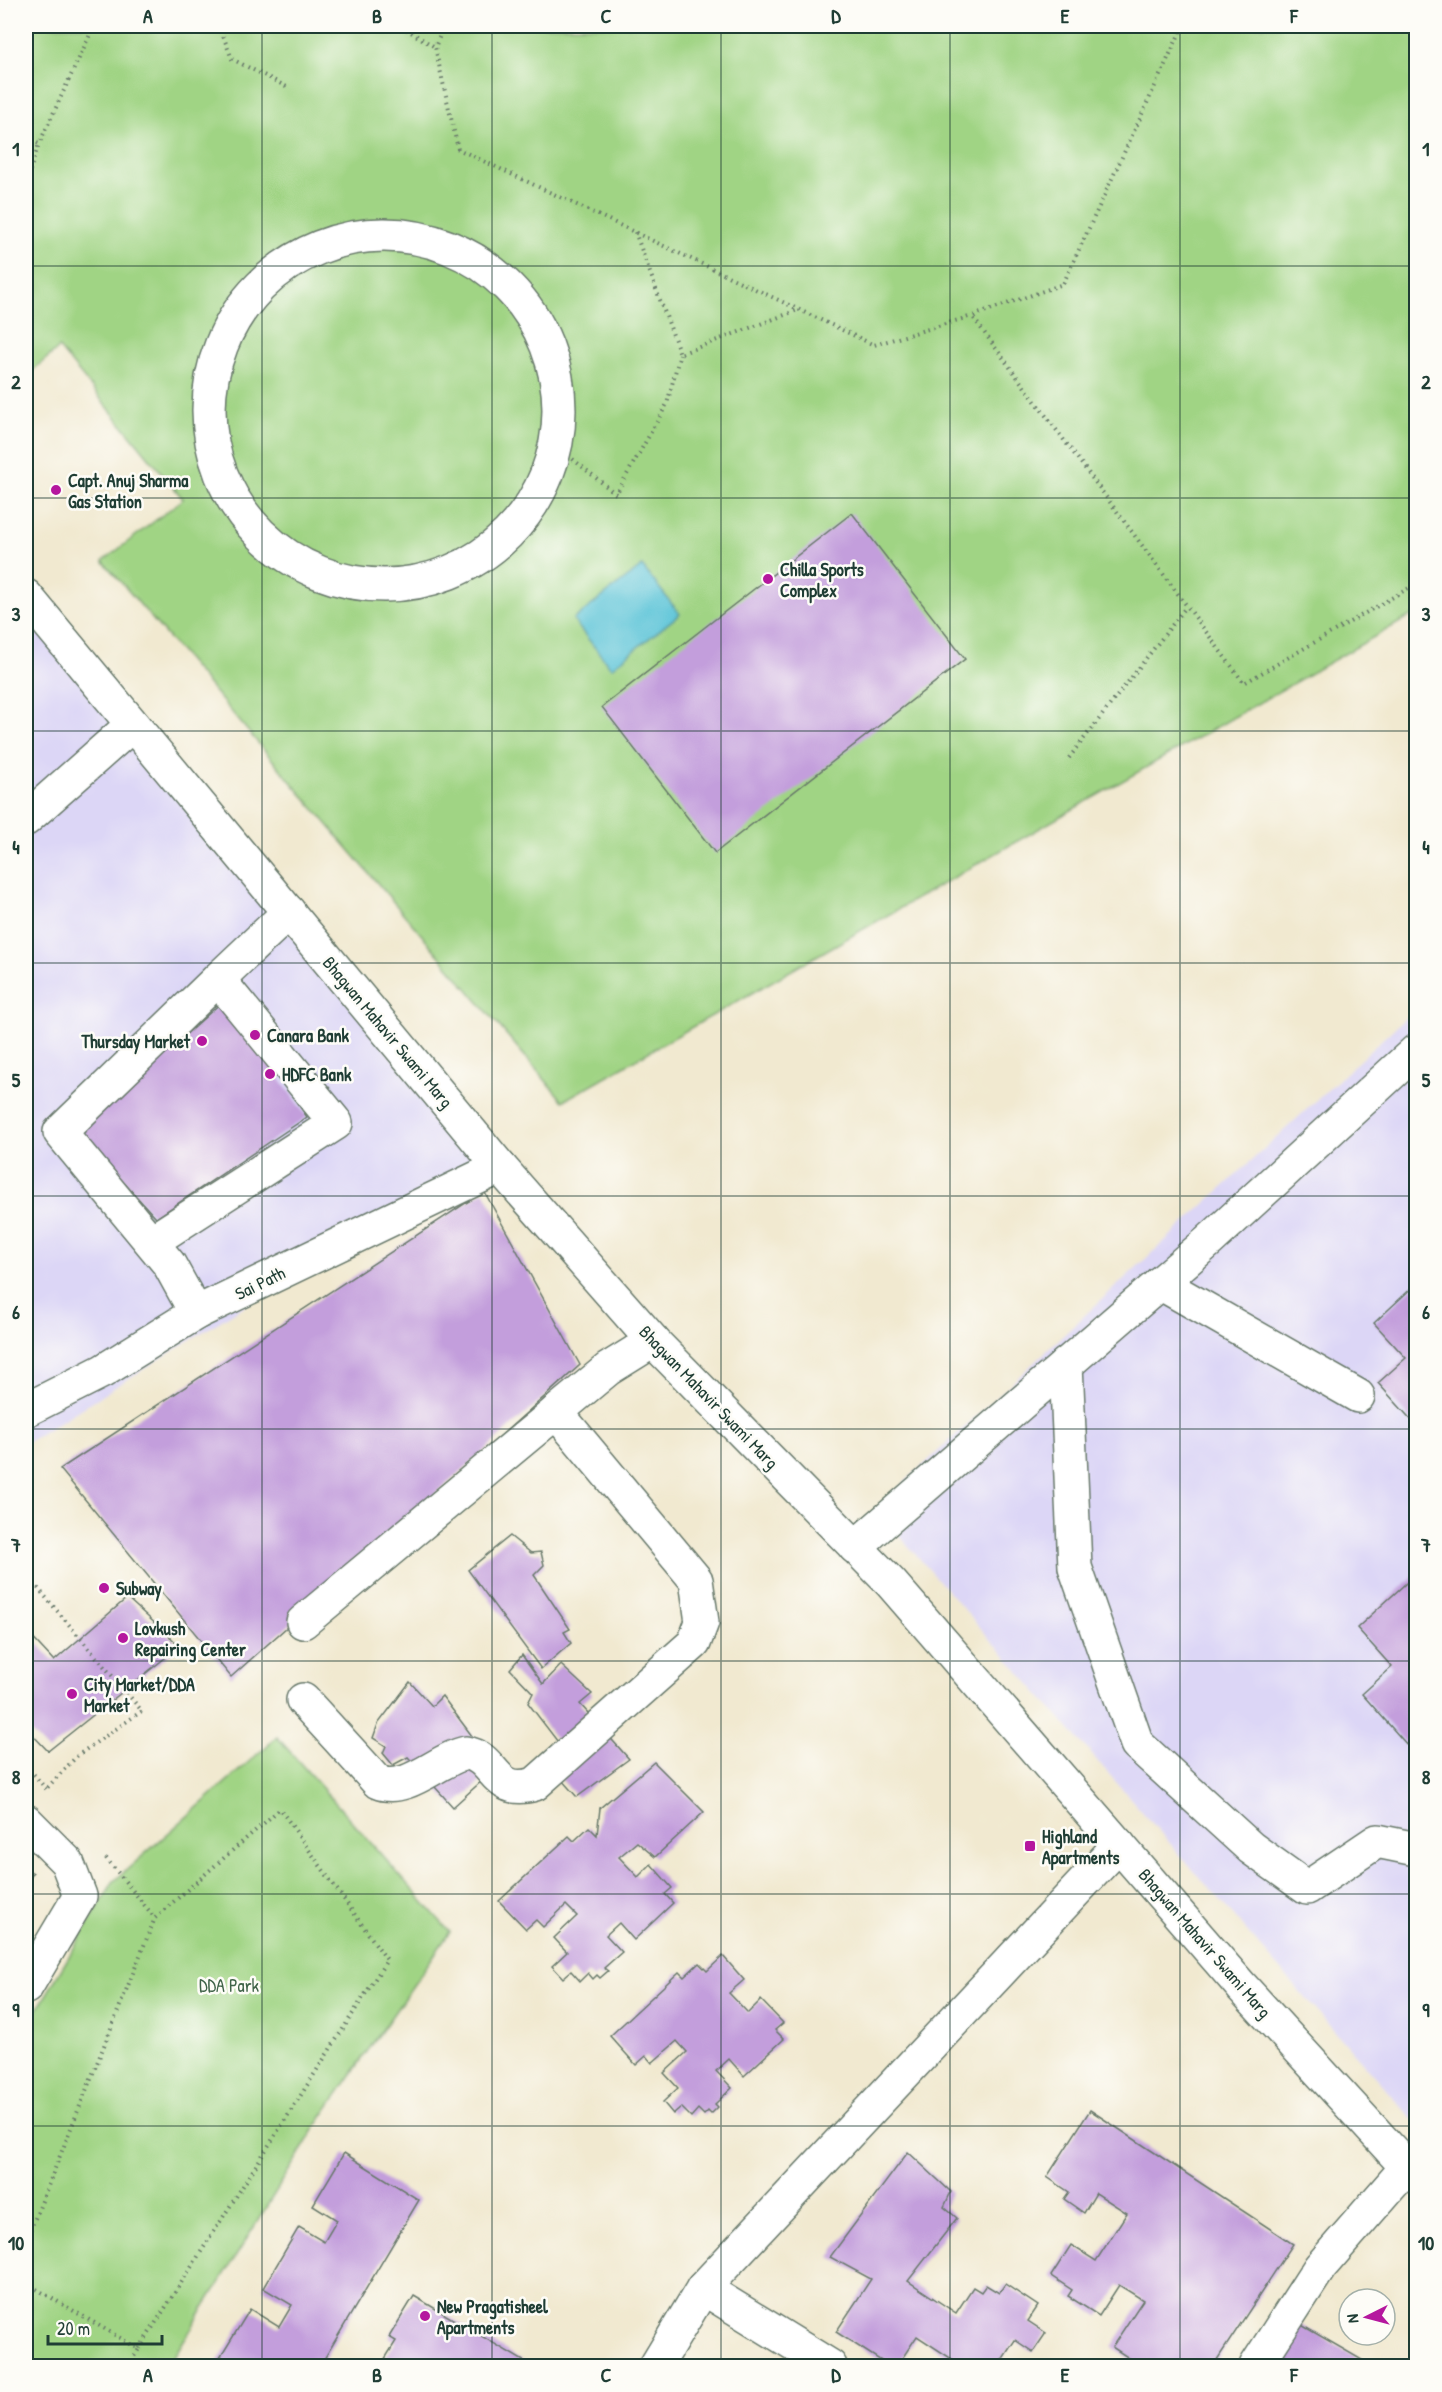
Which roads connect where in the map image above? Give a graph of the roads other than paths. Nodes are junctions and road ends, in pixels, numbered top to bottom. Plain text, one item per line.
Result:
1 (554, 444) joint
2 (26, 596) edge
3 (132, 724) junction
4 (26, 819) edge
5 (289, 912) junction
6 (219, 979) junction
7 (1416, 1051) edge
8 (500, 1167) junction
9 (150, 1242) junction
10 (1160, 1283) junction
11 (196, 1313) junction
12 (653, 1341) junction
13 (1066, 1364) junction
14 (1358, 1396) dead end
15 (26, 1410) edge
16 (556, 1412) junction
17 (855, 1546) junction
18 (303, 1622) dead end
19 (303, 1700) dead end
20 (26, 1821) edge
21 (1119, 1845) junction
22 (1416, 1849) edge
23 (26, 1987) edge
24 (1412, 2172) edge
25 (704, 2288) junction
26 (656, 2367) edge
27 (830, 2367) edge
28 (1256, 2367) edge

1 - 1 street
2 - 3 street, Bhagwan Mahavir Swami Marg
3 - 4 street
3 - 5 street, Bhagwan Mahavir Swami Marg
5 - 6 street
5 - 8 street, Bhagwan Mahavir Swami Marg
6 - 9 street
6 - 9 street
7 - 10 street
8 - 11 street, Sai Path
8 - 12 street, Bhagwan Mahavir Swami Marg
9 - 11 street
10 - 13 street
10 - 14 street
11 - 15 street, Sai Path
12 - 16 street
12 - 17 street, Bhagwan Mahavir Swami Marg
13 - 17 street
13 - 22 street
16 - 18 street
16 - 19 street
17 - 21 street, Bhagwan Mahavir Swami Marg
20 - 23 street
21 - 24 street, Bhagwan Mahavir Swami Marg
21 - 25 street
24 - 28 street
25 - 26 street
25 - 27 street

